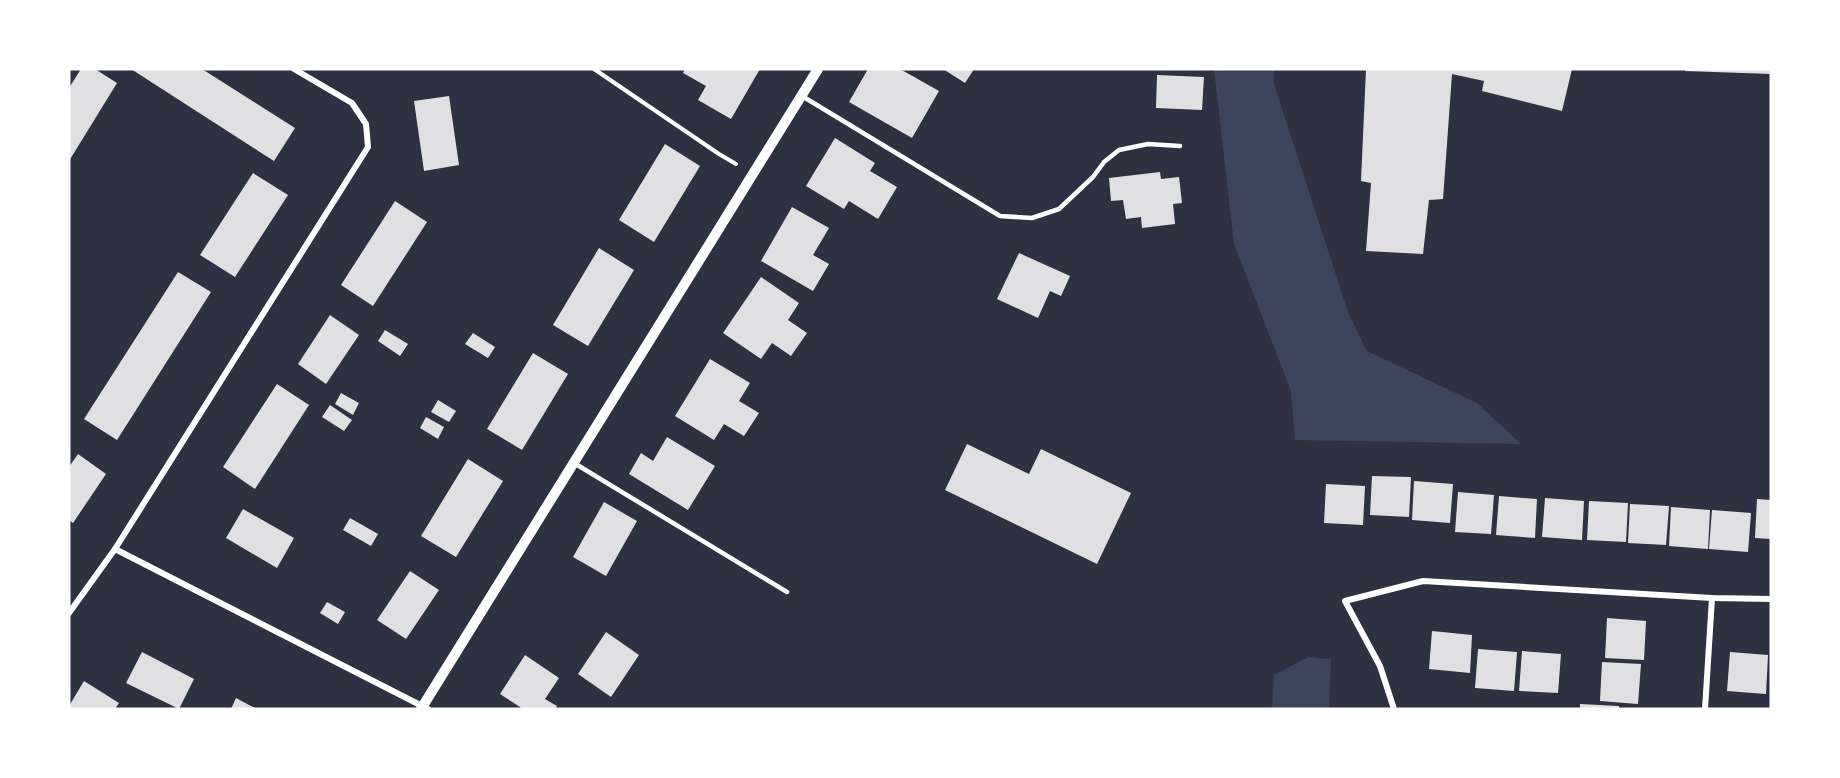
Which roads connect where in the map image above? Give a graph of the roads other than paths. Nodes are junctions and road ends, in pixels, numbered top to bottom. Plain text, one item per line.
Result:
1 (294, 69) edge
2 (818, 69) edge
3 (802, 96) junction
4 (1180, 146) dead end
5 (573, 462) junction
6 (115, 549) junction
7 (788, 592) dead end
8 (1713, 598) junction
9 (1771, 599) edge
10 (69, 614) edge
11 (423, 708) edge
12 (1394, 709) edge
13 (1705, 709) edge

1 - 6 street
2 - 3 street
3 - 4 lane
3 - 5 street
5 - 7 lane
5 - 11 street
6 - 10 street
6 - 11 street
8 - 9 street
8 - 12 street
8 - 13 street

